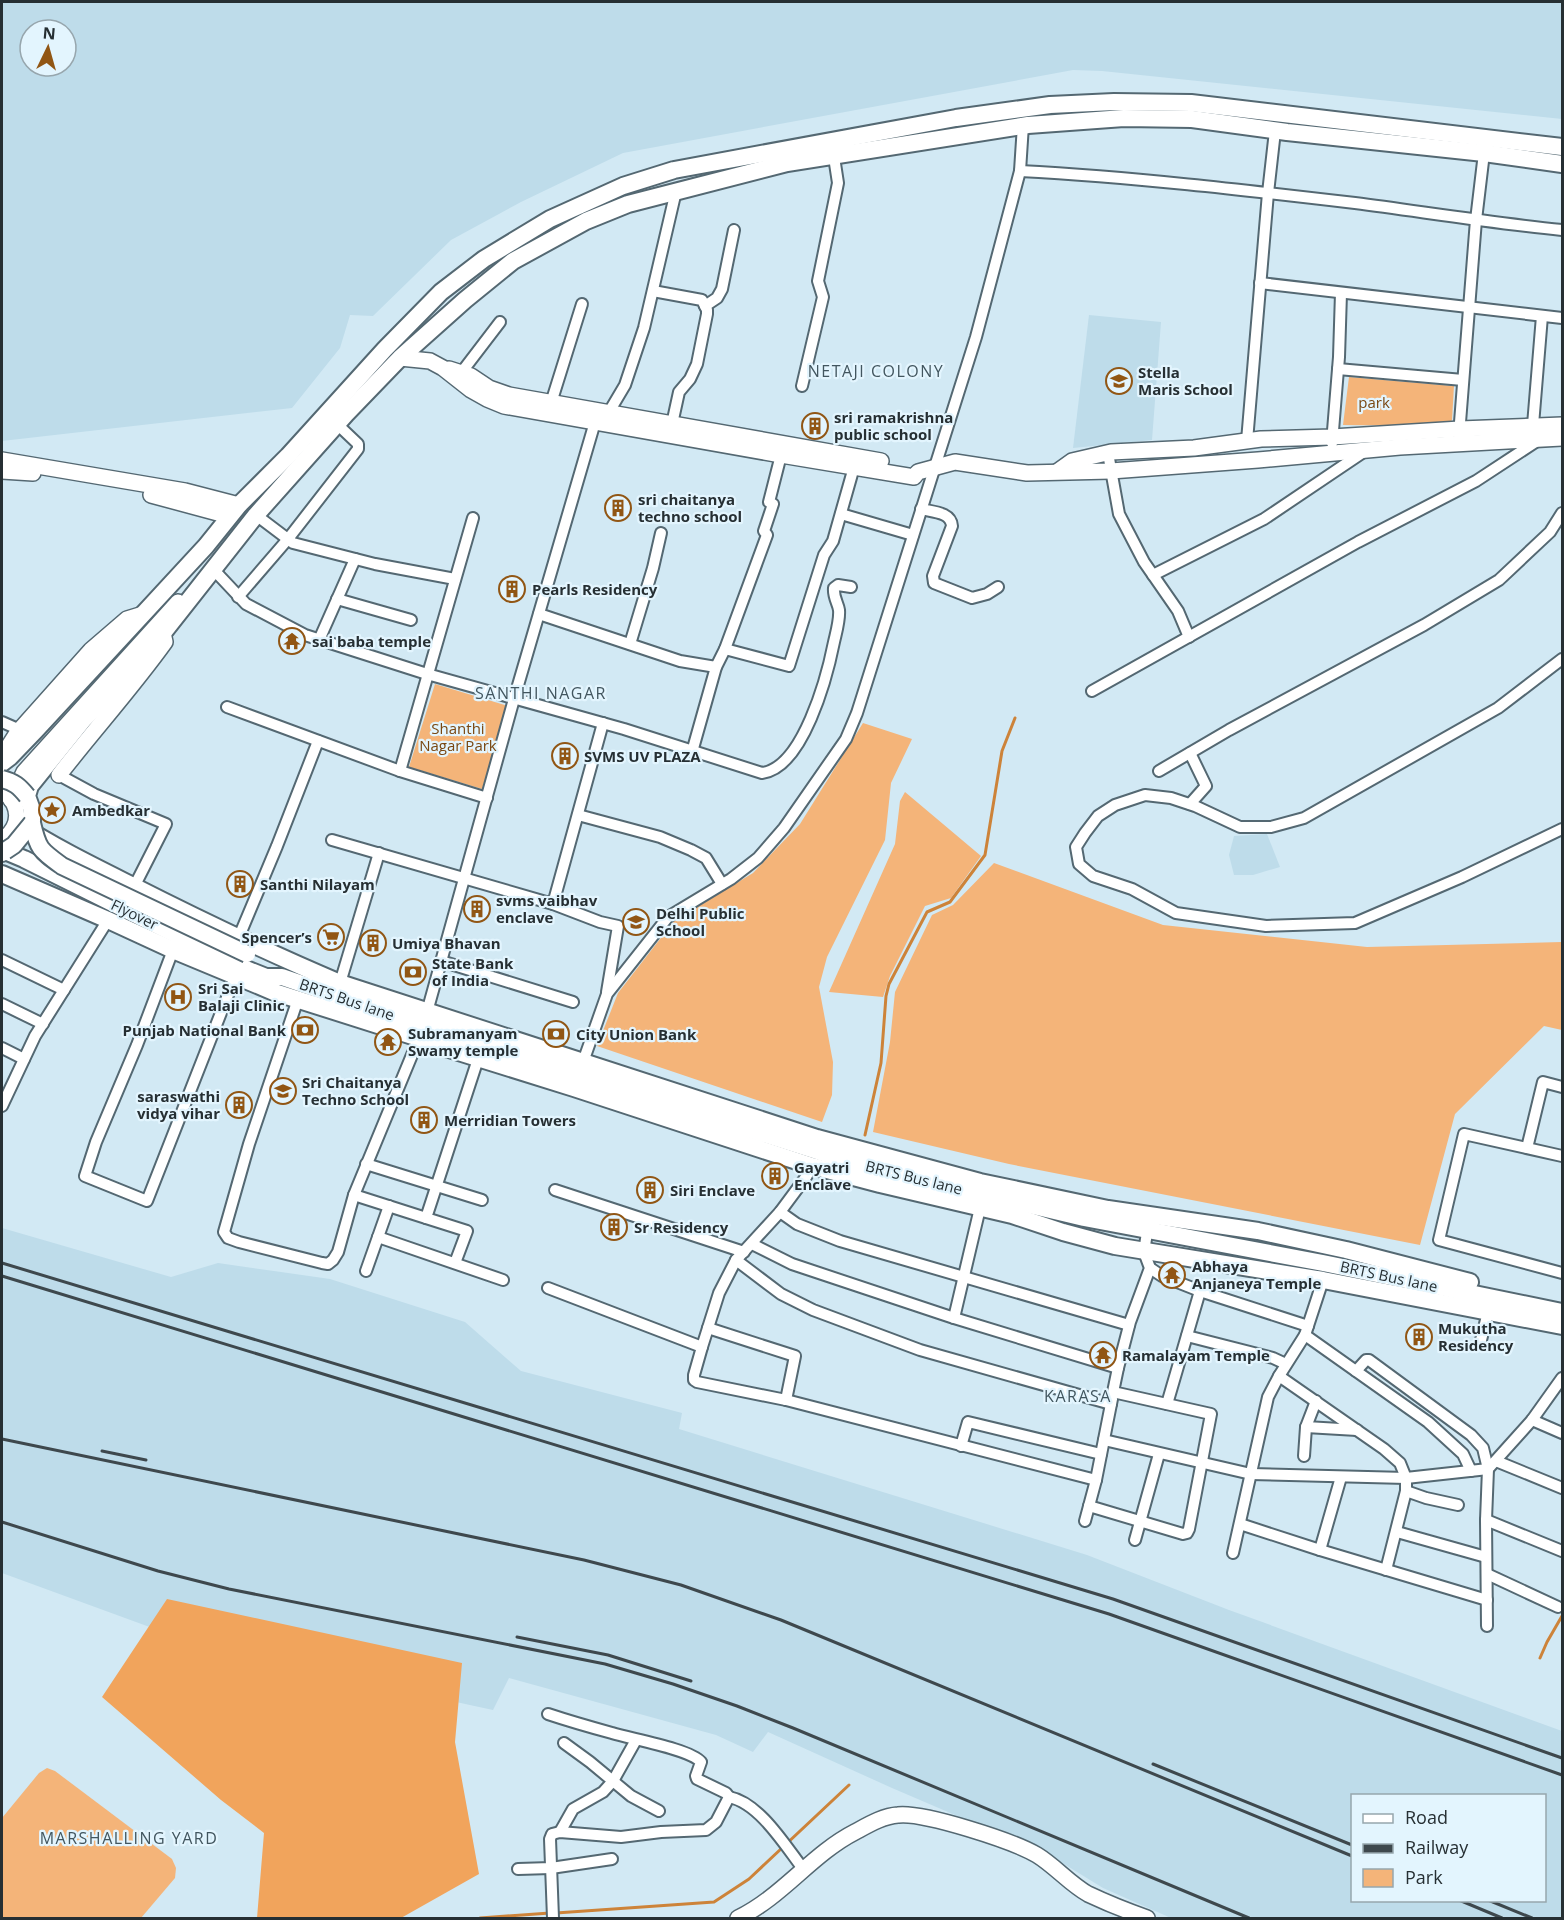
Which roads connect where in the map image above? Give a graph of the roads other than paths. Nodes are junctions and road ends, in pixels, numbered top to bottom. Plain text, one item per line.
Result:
1 (1023, 125) junction
2 (1275, 130) junction
3 (1563, 147) edge
4 (1484, 153) junction
5 (834, 157) junction
6 (1563, 164) edge
7 (1020, 171) junction
8 (676, 191) junction
9 (1268, 193) junction
10 (1476, 220) junction
11 (734, 230) dead end
12 (1563, 230) edge
13 (1260, 283) junction
14 (653, 291) junction
15 (1341, 292) junction
16 (582, 304) dead end
17 (705, 306) junction
18 (1469, 308) junction
19 (1542, 316) junction
20 (1563, 318) edge
21 (500, 322) dead end
22 (400, 358) junction
23 (443, 368) junction
24 (1338, 369) junction
25 (461, 373) junction
26 (1463, 380) junction
27 (802, 386) dead end
28 (551, 403) junction
29 (609, 412) junction
30 (595, 422) junction
31 (337, 424) junction
32 (672, 424) junction
33 (1563, 425) edge
34 (1535, 433) junction
35 (1459, 436) junction
36 (1563, 438) edge
37 (1247, 441) junction
38 (1332, 445) junction
39 (1365, 451) junction
40 (1108, 453) junction
41 (781, 455) junction
42 (2, 460) edge
43 (854, 467) junction
44 (936, 467) junction
45 (2, 471) edge
46 (1058, 471) junction
47 (1111, 471) junction
48 (918, 472) junction
49 (921, 509) junction
50 (234, 510) junction
51 (1563, 513) edge
52 (841, 514) junction
53 (256, 515) junction
54 (473, 518) dead end
55 (661, 533) dead end
56 (913, 535) junction
57 (288, 539) junction
58 (206, 546) junction
59 (354, 559) junction
60 (218, 563) junction
61 (1153, 575) junction
62 (455, 579) junction
63 (851, 586) dead end
64 (998, 587) dead end
65 (238, 597) junction
66 (337, 599) junction
67 (539, 614) junction
68 (140, 615) junction
69 (411, 620) dead end
70 (163, 633) junction
71 (1189, 637) junction
72 (319, 640) junction
73 (630, 644) junction
74 (725, 649) junction
75 (1563, 659) edge
76 (716, 667) junction
77 (427, 674) junction
78 (1092, 691) dead end
79 (514, 699) junction
80 (227, 707) dead end
81 (2, 722) edge
82 (603, 723) junction
83 (20, 730) junction
84 (318, 741) junction
85 (692, 752) junction
86 (1190, 753) junction
87 (3, 758) edge
88 (400, 771) junction
89 (1159, 771) dead end
90 (59, 775) joint
91 (2, 779) edge
92 (13, 795) edge
93 (487, 798) junction
94 (1190, 804) junction
95 (578, 815) junction
96 (24, 823) junction
97 (1563, 829) edge
98 (332, 840) dead end
99 (2, 848) edge
100 (380, 854) junction
101 (2, 874) edge
102 (465, 877) junction
103 (722, 884) junction
104 (134, 886) junction
105 (553, 904) junction
106 (108, 920) junction
107 (238, 939) junction
108 (173, 950) junction
109 (2, 960) edge
110 (441, 961) junction
111 (241, 966) junction
112 (273, 973) joint
113 (340, 983) junction
114 (64, 990) junction
115 (607, 994) junction
116 (298, 999) junction
117 (573, 1002) dead end
118 (2, 1004) edge
119 (427, 1012) junction
120 (43, 1024) junction
121 (419, 1038) junction
122 (2, 1048) edge
123 (24, 1059) junction
124 (478, 1059) junction
125 (583, 1062) junction
126 (1563, 1087) edge
127 (5, 1090) edge
128 (2, 1106) edge
129 (1527, 1148) junction
130 (1563, 1156) edge
131 (366, 1164) junction
132 (812, 1166) junction
133 (436, 1187) junction
134 (555, 1190) dead end
135 (354, 1195) junction
136 (482, 1200) dead end
137 (389, 1206) junction
138 (980, 1208) junction
139 (780, 1212) junction
140 (426, 1218) junction
141 (1149, 1223) junction
142 (378, 1237) junction
143 (744, 1252) junction
144 (1144, 1252) junction
145 (455, 1263) junction
146 (1150, 1268) junction
147 (366, 1271) dead end
148 (1563, 1272) edge
149 (963, 1276) junction
150 (502, 1280) dead end
151 (1323, 1280) junction
152 (548, 1288) dead end
153 (1200, 1291) junction
154 (1563, 1302) edge
155 (1488, 1312) junction
156 (1563, 1312) edge
157 (954, 1318) junction
158 (1129, 1324) junction
159 (1308, 1325) junction
160 (1563, 1326) edge
161 (708, 1328) junction
162 (1188, 1336) junction
163 (1481, 1340) dead end
164 (702, 1347) junction
165 (1286, 1364) junction
166 (1360, 1366) junction
167 (1118, 1368) junction
168 (1279, 1376) junction
169 (1563, 1378) edge
170 (1113, 1392) junction
171 (786, 1400) junction
172 (1316, 1401) junction
173 (1111, 1404) junction
174 (1167, 1404) junction
175 (1532, 1420) junction
176 (1306, 1427) junction
177 (1359, 1430) junction
178 (1563, 1433) edge
179 (1104, 1440) junction
180 (961, 1446) junction
181 (1101, 1454) junction
182 (1159, 1454) junction
183 (1304, 1456) dead end
184 (1202, 1462) junction
185 (1483, 1468) junction
186 (1251, 1474) junction
187 (1341, 1477) junction
188 (1406, 1478) junction
189 (1096, 1480) junction
190 (1563, 1488) edge
191 (1406, 1491) junction
192 (1458, 1505) dead end
193 (1089, 1506) junction
194 (1486, 1520) junction
195 (1085, 1521) dead end
196 (1141, 1521) junction
197 (1240, 1524) junction
198 (1397, 1532) junction
199 (1136, 1540) dead end
200 (1320, 1550) junction
201 (1563, 1551) edge
202 (1233, 1553) dead end
203 (1484, 1556) junction
204 (1386, 1570) junction
205 (1487, 1574) junction
206 (1483, 1599) junction
207 (1558, 1607) dead end
208 (1487, 1626) dead end
209 (548, 1714) dead end
210 (636, 1740) junction
211 (564, 1743) dead end
212 (613, 1781) junction
213 (729, 1797) junction
214 (659, 1811) dead end
215 (560, 1832) junction
216 (612, 1859) dead end
217 (551, 1868) junction
218 (518, 1869) dead end
219 (804, 1870) junction
220 (553, 1918) edge
221 (738, 1918) edge
222 (1147, 1918) edge

1 - 2 main road
1 - 5 main road
1 - 7 street
2 - 4 main road
2 - 9 street
3 - 50 main road
4 - 6 main road
4 - 10 street
5 - 8 main road
5 - 27 street
7 - 9 street
7 - 44 street
8 - 14 street
8 - 22 main road
9 - 10 street
9 - 13 street
10 - 12 street
10 - 18 street
11 - 17 street
13 - 15 street
13 - 37 street
14 - 17 street
14 - 29 street
15 - 18 street
15 - 24 street
16 - 28 street
17 - 32 street
18 - 19 street
18 - 26 street
19 - 20 street
19 - 34 street
21 - 25 street
22 - 23 street
22 - 31 main road
23 - 25 street
23 - 30 street
24 - 26 street
24 - 38 street
25 - 28 street
26 - 35 street
28 - 29 street
29 - 30 street
29 - 32 street
30 - 41 street
30 - 67 street
31 - 53 main road
31 - 57 street
32 - 48 street
33 - 34 street
34 - 35 street
34 - 36 street
34 - 71 street
35 - 38 street
35 - 39 street
37 - 38 street
37 - 40 street
38 - 39 street
38 - 47 street
39 - 61 street
40 - 46 street
40 - 47 street
41 - 43 street
41 - 74 street
42 - 50 street
43 - 48 street
43 - 52 street
44 - 46 street
44 - 48 street
44 - 49 street
45 - 50 street
46 - 47 street
47 - 61 street
49 - 56 street
49 - 64 street
50 - 58 main road
51 - 86 street
52 - 56 street
52 - 74 street
53 - 57 street
53 - 60 main road
54 - 62 street
55 - 73 street
56 - 103 street
57 - 59 street
57 - 65 street
58 - 68 main road
58 - 91 street
59 - 62 street
59 - 66 street
60 - 65 street
60 - 70 main road
60 - 92 street
61 - 71 street
62 - 77 street
63 - 85 street
65 - 72 street
66 - 69 street
66 - 72 street
67 - 73 street
67 - 79 street
68 - 83 street
68 - 87 main road
70 - 90 street
70 - 92 main road
71 - 78 street
72 - 77 street
73 - 76 street
74 - 76 street
75 - 94 street
76 - 85 street
77 - 79 street
77 - 88 street
79 - 82 street
79 - 93 street
80 - 84 street
81 - 83 street
82 - 85 street
82 - 95 street
83 - 87 street
84 - 88 street
84 - 107 street
86 - 89 street
86 - 94 street
88 - 93 street
90 - 104 street
91 - 92 main road, bridge
92 - 96 main road, Flyover
93 - 102 street
94 - 97 street
95 - 103 street
95 - 105 street
96 - 99 main road, bridge
96 - 104 main road
96 - 111 main road, Flyover, bridge
98 - 100 street
99 - 111 main road, Flyover
100 - 102 street
100 - 113 street
101 - 106 main road
102 - 105 street
102 - 110 street
103 - 115 street
104 - 107 main road
105 - 115 street
106 - 108 main road
106 - 114 street
107 - 113 main road
108 - 111 main road
108 - 111 street
109 - 114 street
110 - 117 street
110 - 119 street
111 - 112 main road, Flyover
111 - 116 main road
112 - 141 main road, BRTS Bus lane
113 - 119 main road
114 - 120 street
115 - 125 street
116 - 121 main road
116 - 135 street
118 - 120 street
119 - 125 main road
120 - 123 street
121 - 124 main road
121 - 131 street
122 - 123 street
123 - 127 street
124 - 132 main road
124 - 133 street
125 - 141 main road
126 - 129 street
127 - 128 street
129 - 130 street
129 - 148 street
131 - 133 street
131 - 135 street
132 - 138 main road
132 - 139 street
133 - 136 street
133 - 140 street
134 - 143 street
135 - 137 street
137 - 140 street
137 - 142 street
138 - 144 main road
138 - 149 street
139 - 143 street
139 - 149 street
140 - 145 street
141 - 144 street
141 - 154 main road
141 - 156 main road, BRTS Bus lane
142 - 145 street
142 - 147 street
143 - 157 street
143 - 161 street
143 - 173 street
144 - 146 street
144 - 151 main road
145 - 150 street
146 - 153 street
146 - 158 street
149 - 157 street
149 - 158 street
151 - 155 main road
151 - 159 street
152 - 164 street
153 - 159 street
153 - 162 street
155 - 160 main road
155 - 163 street
157 - 167 street
158 - 167 street
159 - 165 street
159 - 166 street
161 - 164 street
161 - 171 street
162 - 165 street
162 - 174 street
164 - 171 street
165 - 168 street
166 - 185 street
166 - 185 street
167 - 170 street
168 - 172 street
168 - 186 street
169 - 175 street
170 - 173 street
170 - 174 street
171 - 180 street
172 - 176 street
172 - 177 street
173 - 179 street
174 - 184 street
175 - 178 street
175 - 185 street
176 - 177 street
176 - 183 street
177 - 188 street
179 - 181 street
179 - 182 street
180 - 181 street
180 - 189 street
181 - 189 street
182 - 184 street
182 - 196 street
184 - 186 street
184 - 196 street
185 - 188 street
185 - 190 street
185 - 194 street
186 - 187 street
186 - 197 street
187 - 188 street
187 - 200 street
188 - 191 street
189 - 193 street
191 - 192 street
191 - 198 street
193 - 195 street
193 - 196 street
194 - 201 street
194 - 203 street
196 - 199 street
197 - 200 street
197 - 202 street
198 - 203 street
198 - 204 street
200 - 204 street
203 - 205 street
204 - 206 street
205 - 206 street
205 - 207 street
206 - 208 street
209 - 210 street
210 - 212 street
210 - 213 street
211 - 212 street
212 - 214 street
212 - 215 street
213 - 215 street
213 - 219 street
215 - 217 street
216 - 217 street
217 - 218 street
217 - 220 street
219 - 221 street
219 - 222 street

